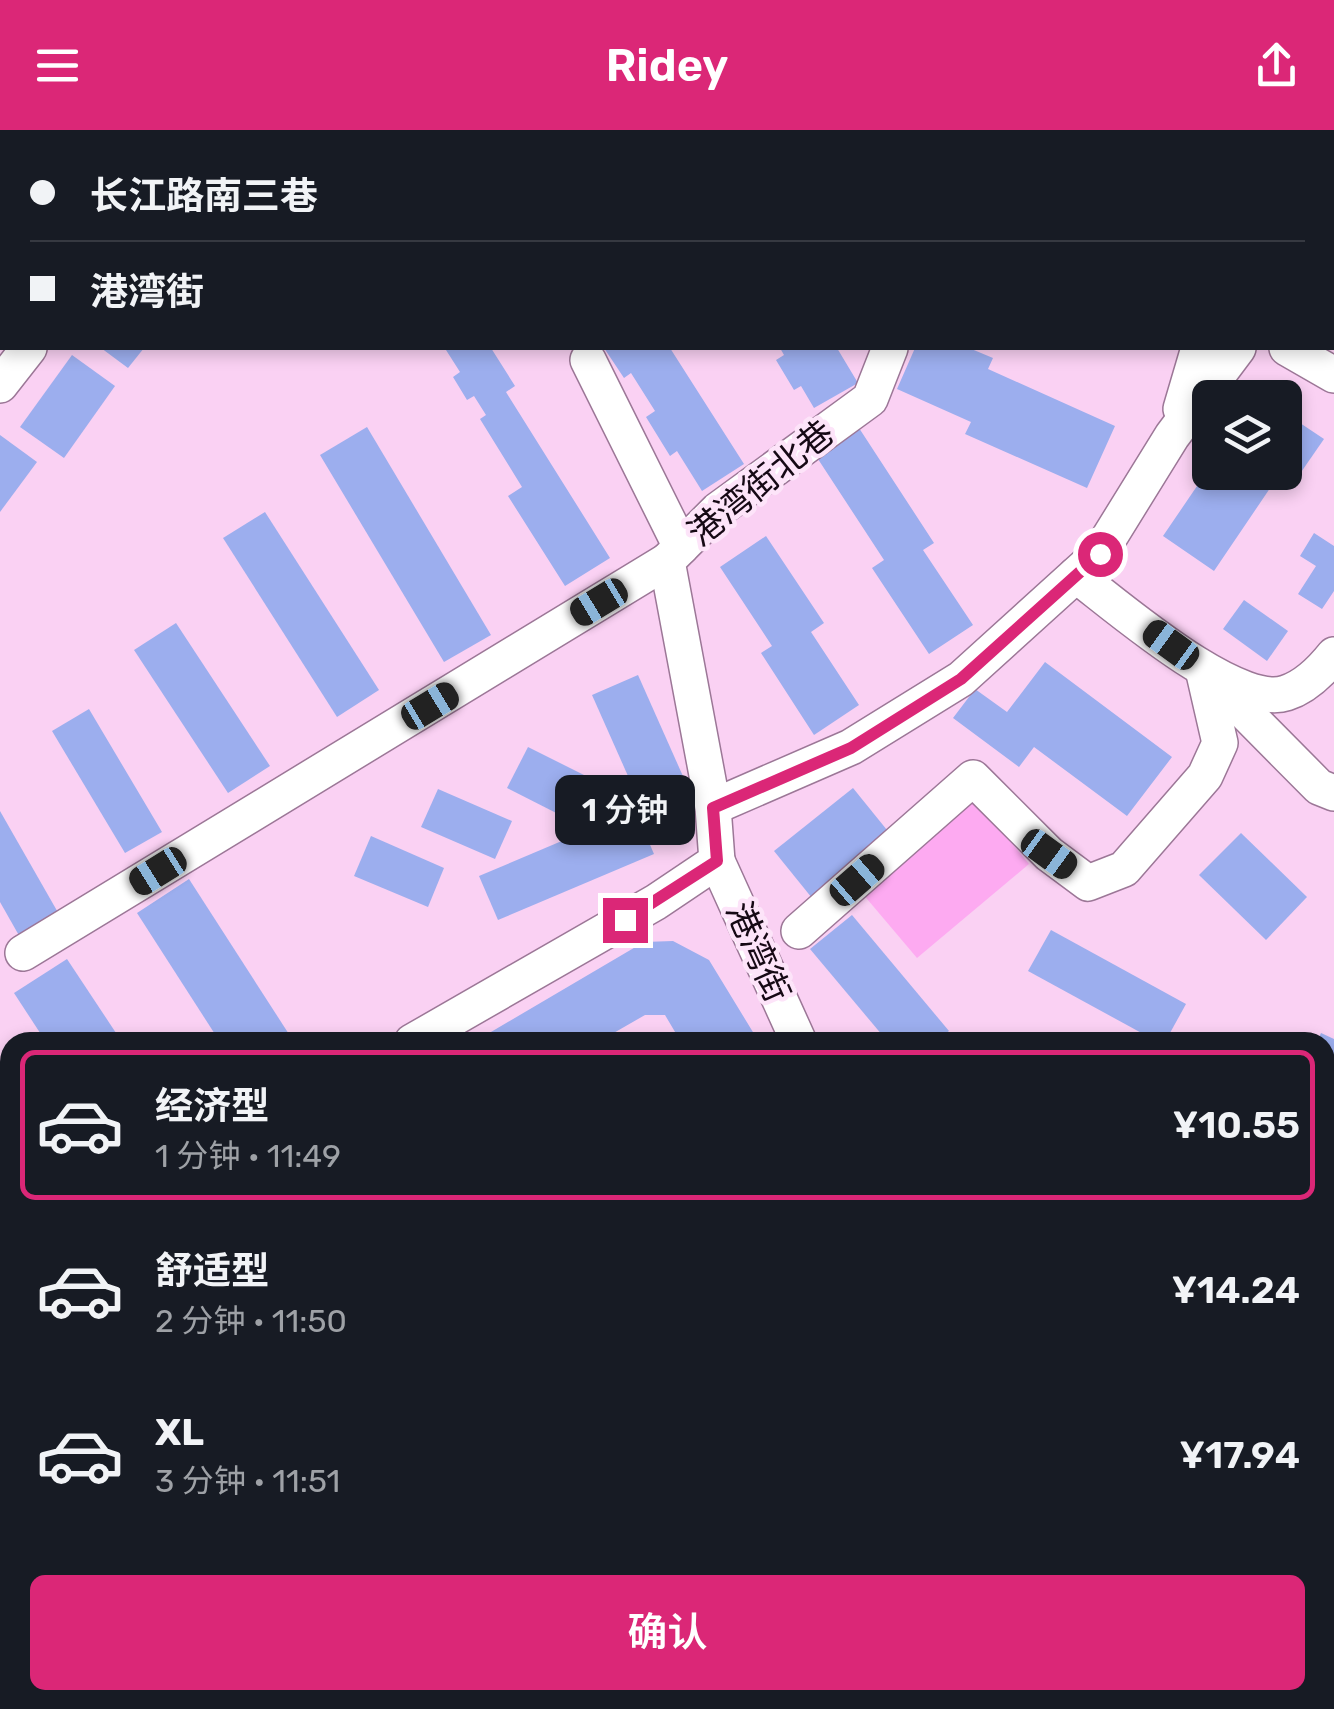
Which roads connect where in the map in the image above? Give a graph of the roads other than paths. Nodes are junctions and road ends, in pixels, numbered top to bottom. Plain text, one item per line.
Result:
1 (27, 350) edge
2 (889, 350) edge
3 (1198, 350) edge
4 (1236, 350) edge
5 (1291, 350) edge
6 (588, 360) dead end
7 (1334, 374) edge
8 (0, 385) edge
9 (1172, 436) junction
10 (674, 554) junction
11 (1076, 575) junction
12 (1334, 656) edge
13 (1202, 669) junction
14 (1334, 793) edge
15 (713, 808) junction
16 (717, 861) junction
17 (799, 931) dead end
18 (23, 953) dead end
19 (429, 1032) edge
20 (794, 1032) edge

1 - 8 street
2 - 10 street, 港湾街北巷
3 - 9 street
4 - 9 street
5 - 7 street
6 - 10 street
9 - 11 street
10 - 15 street, 港湾街北巷
10 - 18 street
11 - 13 street
11 - 15 street
12 - 13 street
13 - 14 street
13 - 17 street
15 - 16 street, 港湾街
16 - 19 street, 港湾街
16 - 20 street, 港湾街

